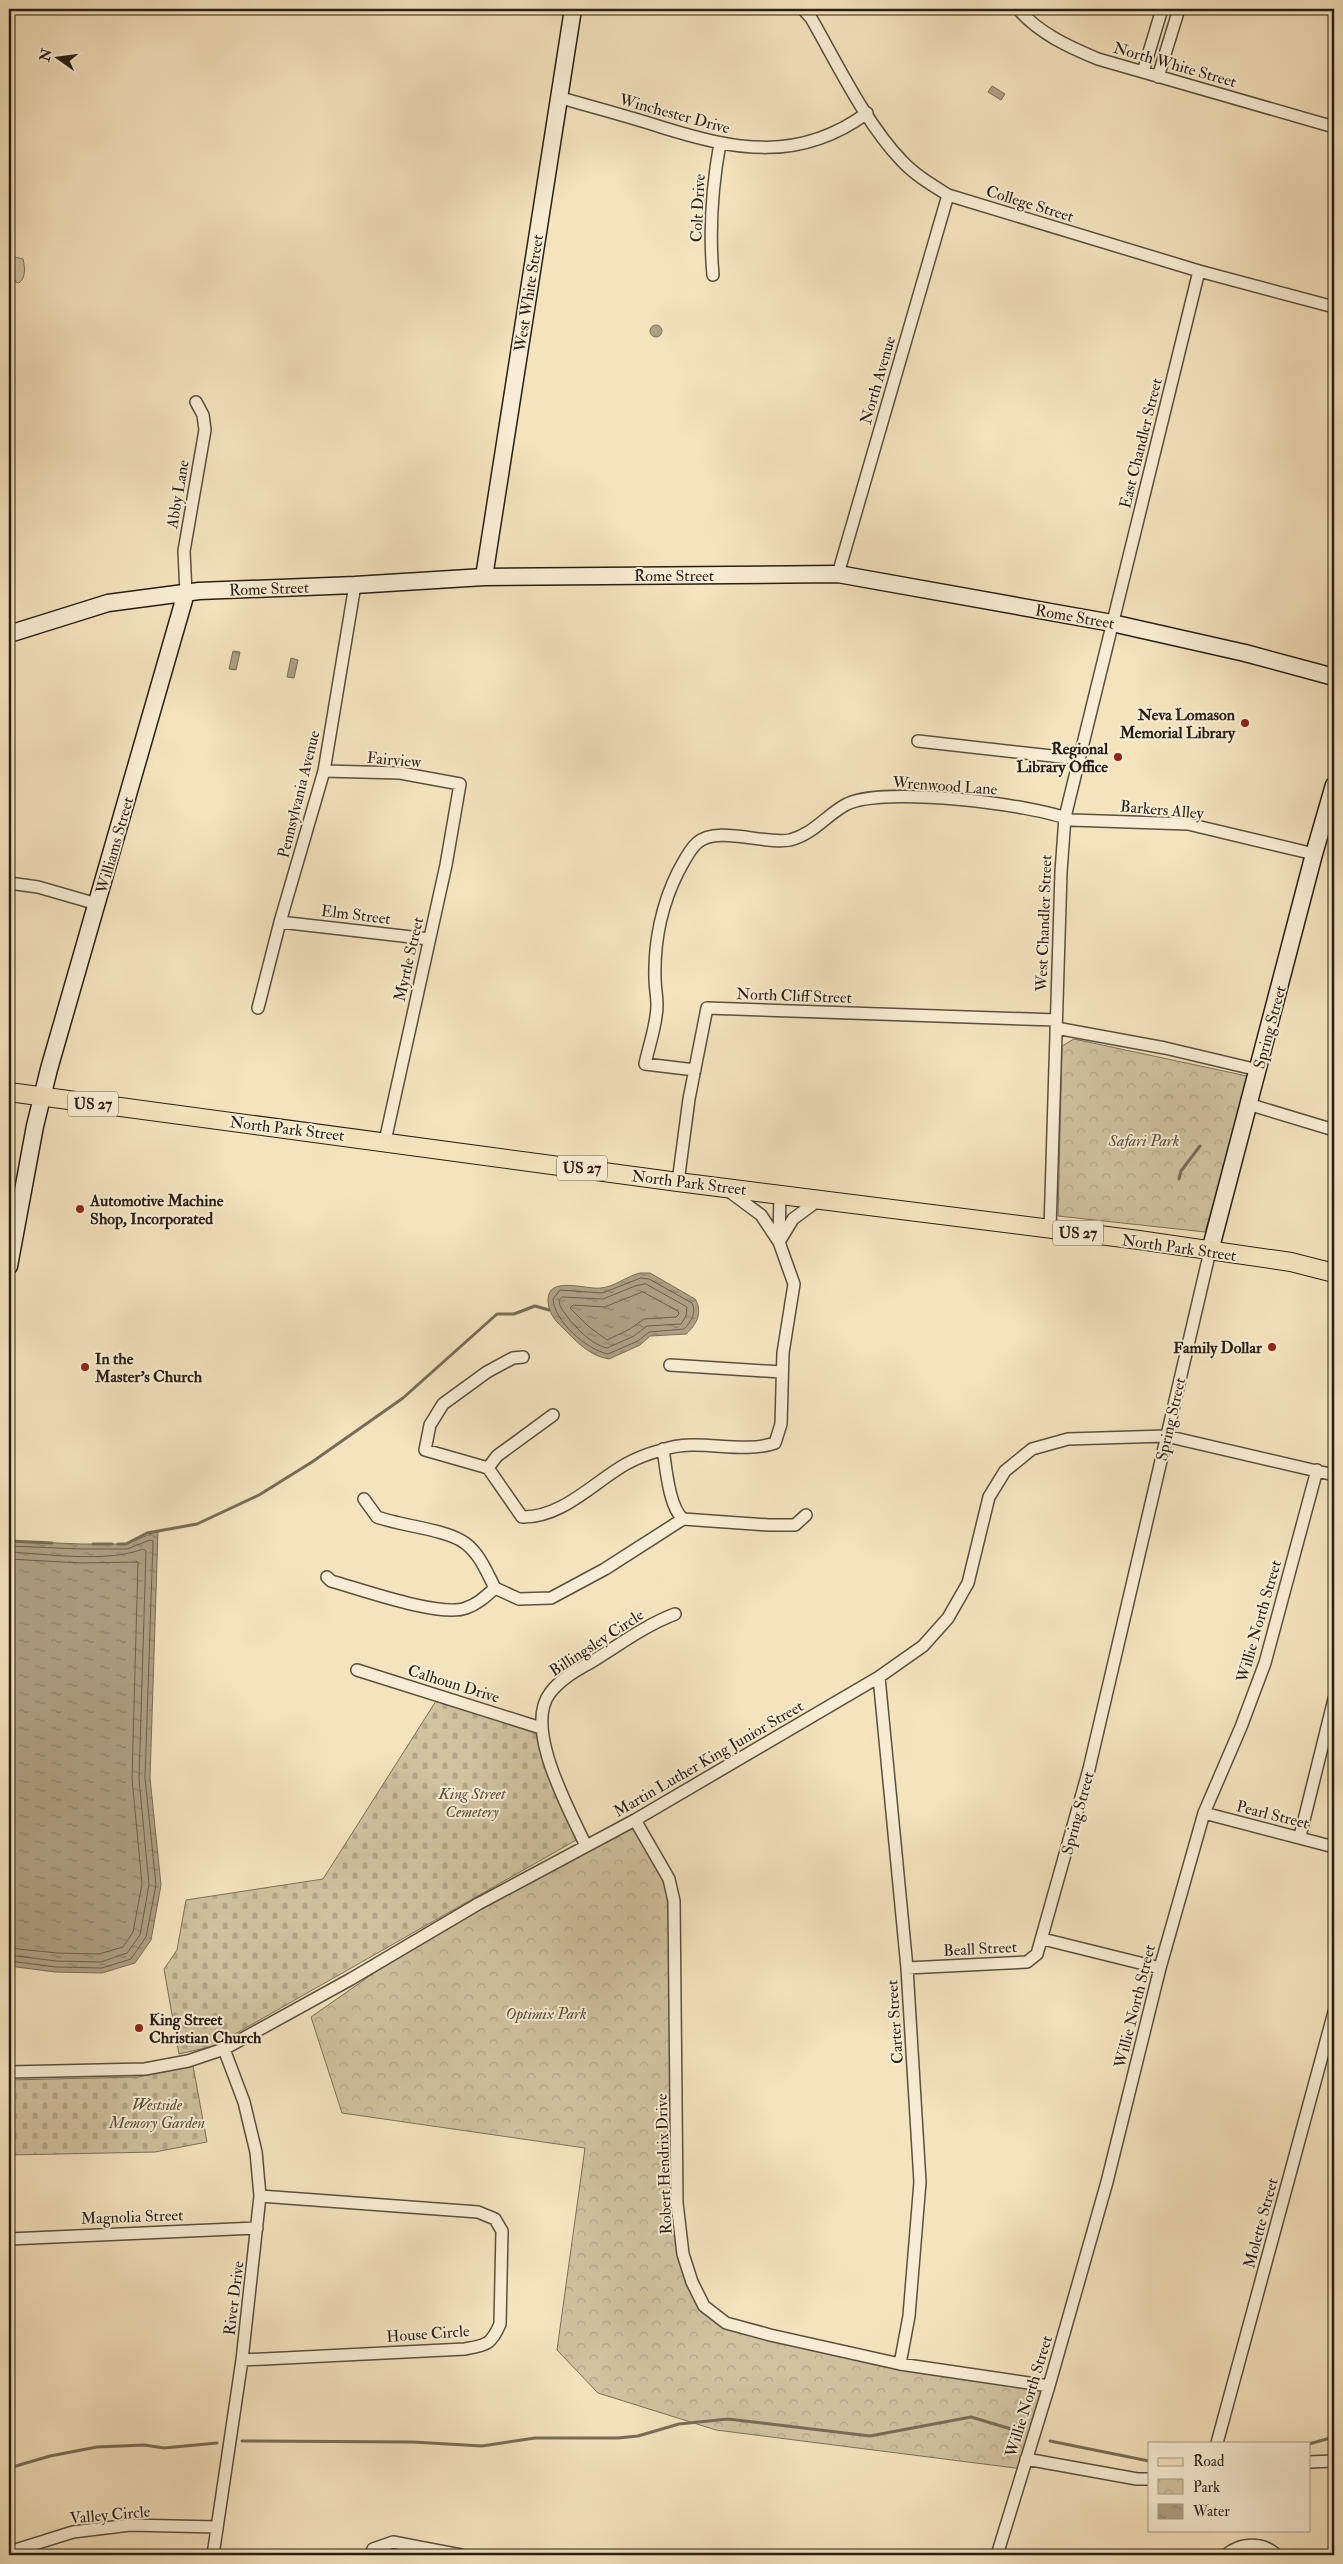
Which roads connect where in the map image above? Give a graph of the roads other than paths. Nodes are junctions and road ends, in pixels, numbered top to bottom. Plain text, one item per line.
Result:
1 (573, 9) edge
2 (803, 9) edge
3 (1018, 9) edge
4 (1162, 9) edge
5 (1179, 9) edge
6 (1143, 72) junction
7 (1158, 77) junction
8 (558, 97) junction
9 (867, 113) junction
10 (1334, 127) edge
11 (720, 143) junction
12 (948, 195) junction
13 (1199, 271) junction
14 (713, 275) dead end
15 (1334, 307) edge
16 (196, 402) dead end
17 (838, 574) junction
18 (484, 577) junction
19 (355, 585) junction
20 (186, 593) junction
21 (1112, 623) junction
22 (9, 634) edge
23 (1334, 677) edge
24 (918, 742) dead end
25 (1079, 759) junction
26 (324, 771) junction
27 (460, 784) joint
28 (1334, 785) edge
29 (1065, 817) junction
30 (1314, 854) junction
31 (9, 883) edge
32 (97, 904) junction
33 (280, 922) junction
34 (429, 939) junction
35 (258, 1008) dead end
36 (1056, 1024) junction
37 (695, 1070) junction
38 (1258, 1070) junction
39 (9, 1092) edge
40 (42, 1097) junction
41 (1248, 1104) junction
42 (1334, 1130) edge
43 (385, 1141) junction
44 (678, 1182) junction
45 (725, 1188) junction
46 (780, 1193) junction
47 (820, 1199) junction
48 (1050, 1230) junction
49 (779, 1242) junction
50 (1210, 1251) junction
51 (9, 1266) edge
52 (1334, 1273) edge
53 (523, 1357) dead end
54 (670, 1365) dead end
55 (781, 1372) junction
56 (553, 1414) dead end
57 (1166, 1436) junction
58 (663, 1449) junction
59 (488, 1468) junction
60 (1317, 1470) junction
61 (1334, 1475) edge
62 (364, 1499) dead end
63 (806, 1515) dead end
64 (684, 1519) junction
65 (327, 1577) dead end
66 (494, 1588) junction
67 (675, 1614) dead end
68 (357, 1670) dead end
69 (880, 1677) junction
70 (1334, 1699) edge
71 (541, 1728) junction
72 (1204, 1813) junction
73 (635, 1820) junction
74 (1300, 1836) junction
75 (586, 1846) junction
76 (1334, 1847) edge
77 (1043, 1939) junction
78 (907, 1968) junction
79 (1160, 1968) junction
80 (1334, 2012) edge
81 (224, 2049) junction
82 (9, 2072) edge
83 (260, 2196) junction
84 (257, 2228) junction
85 (9, 2239) edge
86 (242, 2360) junction
87 (900, 2364) junction
88 (1049, 2386) junction
89 (1217, 2442) edge
90 (1026, 2459) junction
91 (1334, 2461) edge
92 (1310, 2462) edge
93 (1148, 2479) edge
94 (217, 2527) junction
95 (9, 2552) edge
96 (213, 2555) edge
97 (371, 2555) edge
98 (461, 2555) edge
99 (997, 2555) edge
100 (1226, 2555) edge
101 (1277, 2555) edge

1 - 8 street, West White Street
2 - 9 street, College Street
3 - 6 street, North White Street
4 - 6 street
5 - 7 street
6 - 7 street, North White Street
7 - 10 street, North White Street
8 - 11 street, Winchester Drive
8 - 18 street, West White Street
9 - 11 street, Winchester Drive
9 - 12 street, College Street
11 - 14 street, Colt Drive
12 - 13 street, College Street
12 - 17 street, North Avenue
13 - 15 street, College Street
13 - 21 street, East Chandler Street
16 - 20 street, Abby Lane
17 - 18 street, Rome Street
17 - 21 street, Rome Street
18 - 19 street, Rome Street
19 - 20 street, Rome Street
19 - 26 street, Pennsylvania Avenue
20 - 22 street, Rome Street
20 - 32 street, Williams Street
21 - 23 street, Rome Street
21 - 25 street, West Chandler Street
24 - 25 street
25 - 29 street, West Chandler Street
26 - 27 street, Fairview
26 - 33 street, Pennsylvania Avenue
27 - 34 street, Myrtle Street
28 - 30 street, Spring Street
29 - 30 street, Barkers Alley
29 - 36 street, West Chandler Street
29 - 37 street, Wrenwood Lane
30 - 38 street, Spring Street
31 - 32 street
32 - 40 street, Williams Street
33 - 34 street, Elm Street
33 - 35 street, Pennsylvania Avenue
34 - 43 street, Myrtle Street
36 - 37 street, North Cliff Street
36 - 38 street, North Cliff Street
36 - 48 street, West Chandler Street
37 - 44 street, North Cliff Street
38 - 41 street, Spring Street
39 - 40 main road, US 27
40 - 43 main road, North Park Street / US 27
40 - 51 street, Williams Street
41 - 42 street
41 - 50 street, Spring Street
43 - 44 main road, North Park Street / US 27
44 - 45 main road, North Park Street / US 27
45 - 46 main road, North Park Street / US 27
45 - 49 street
46 - 47 main road, North Park Street / US 27
46 - 49 street
47 - 48 main road, North Park Street / US 27
47 - 49 street
48 - 50 main road, North Park Street / US 27
49 - 55 street
50 - 52 main road, North Park Street / US 27
50 - 57 street, Spring Street
53 - 59 street
54 - 55 street
55 - 58 street
56 - 59 street
57 - 60 street, Martin Luther King Junior Street
57 - 69 street, Martin Luther King Junior Street
57 - 77 street, Spring Street
58 - 59 street
58 - 64 street
60 - 61 street, Martin Luther King Junior Street
60 - 72 street, Willie North Street
62 - 66 street
63 - 64 street
64 - 66 street
65 - 66 street
67 - 71 street, Billingsley Circle
68 - 71 street, Calhoun Drive
69 - 73 street, Martin Luther King Junior Street
69 - 78 street, Carter Street
70 - 74 street
71 - 75 street, Billingsley Circle
72 - 74 street, Pearl Street
72 - 79 street, Willie North Street
73 - 75 street, Martin Luther King Junior Street
73 - 87 street, Robert Hendrix Drive
74 - 76 street, Pearl Street
75 - 81 street, Martin Luther King Junior Street
77 - 78 street, Beall Street
77 - 79 street
78 - 87 street, Carter Street
79 - 88 street, Willie North Street
80 - 89 street, Molette Street
81 - 82 street, Martin Luther King Junior Street
81 - 83 street, River Drive
83 - 84 street, River Drive
83 - 86 street, House Circle
84 - 85 street, Magnolia Street
84 - 86 street, River Drive
86 - 94 street, River Drive
87 - 88 street, Robert Hendrix Drive
88 - 90 street, Willie North Street
90 - 93 street
90 - 99 street, Willie North Street
91 - 92 street
94 - 95 street, Valley Circle
94 - 96 street, River Drive
97 - 98 street
100 - 101 street

